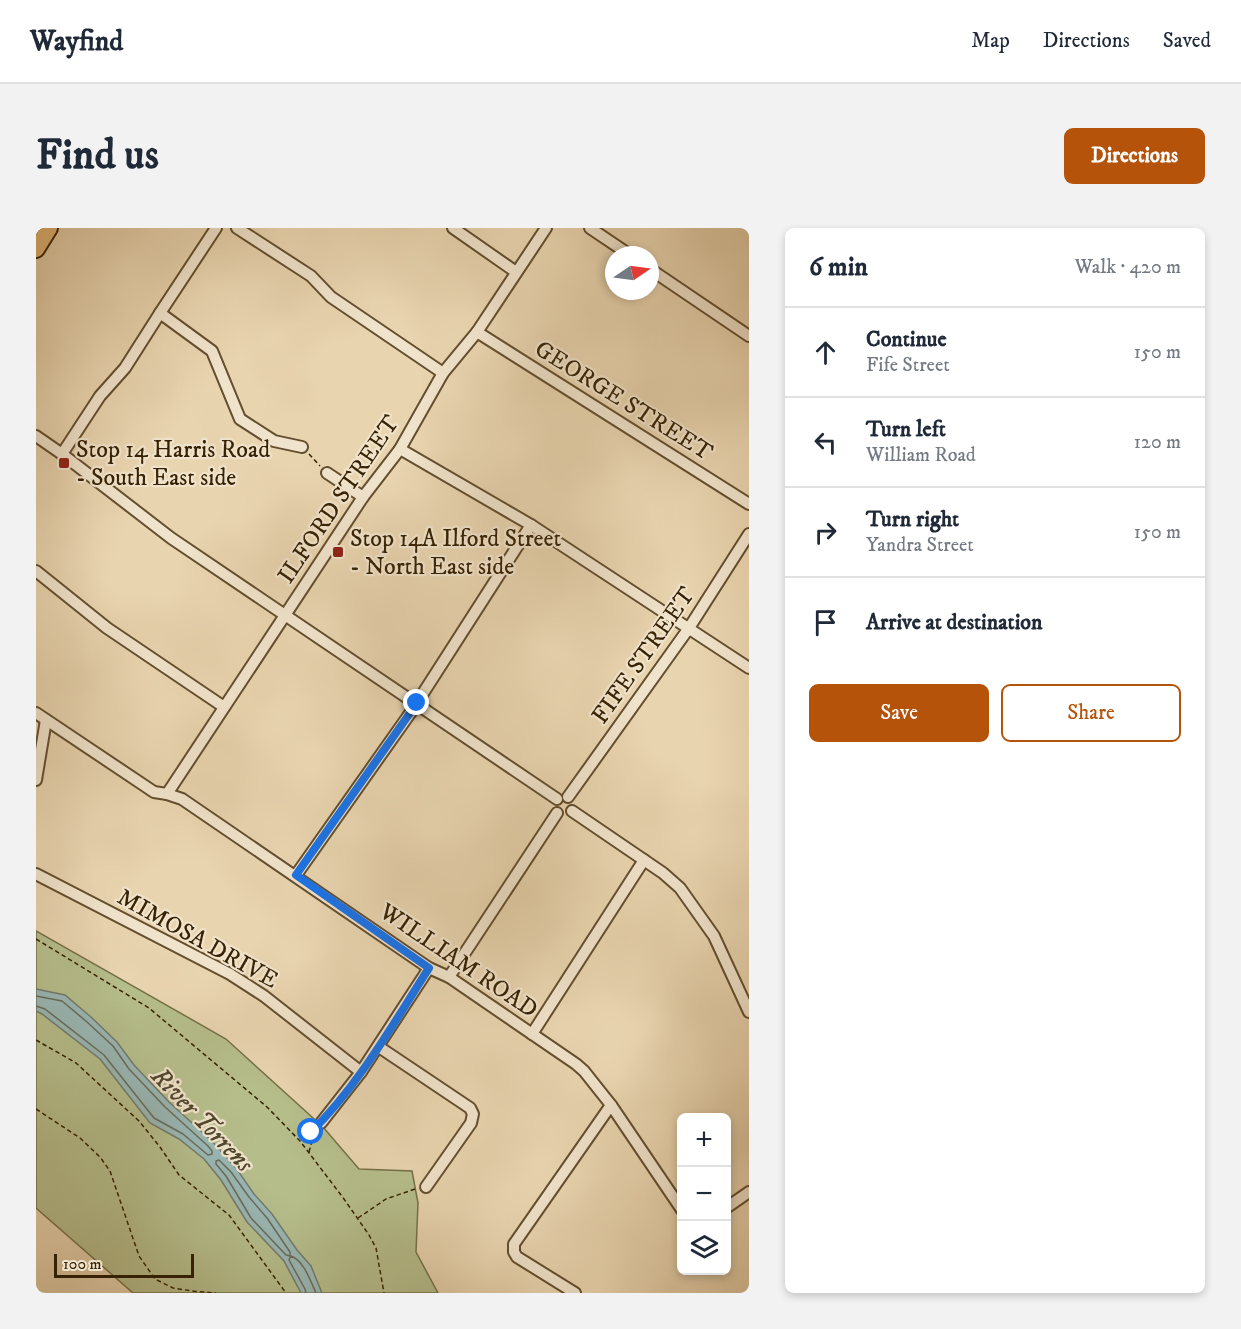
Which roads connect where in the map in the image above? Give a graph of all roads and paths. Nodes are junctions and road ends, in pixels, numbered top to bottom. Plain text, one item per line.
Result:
1 (50, 228) edge
2 (216, 228) edge
3 (237, 228) edge
4 (453, 228) edge
5 (546, 228) edge
6 (590, 228) edge
7 (617, 246) edge
8 (36, 249) edge
9 (516, 272) junction
10 (659, 275) edge
11 (160, 312) junction
12 (477, 332) junction
13 (749, 336) edge
14 (443, 373) junction
15 (36, 436) edge
16 (302, 447) joint
17 (399, 449) junction
18 (62, 454) junction
19 (327, 473) joint
20 (363, 497) junction
21 (749, 504) edge
22 (531, 525) junction
23 (749, 534) edge
24 (36, 571) edge
25 (286, 615) junction
26 (689, 628) junction
27 (749, 668) edge
28 (417, 703) junction
29 (224, 707) junction
30 (36, 713) edge
31 (46, 720) junction
32 (36, 780) edge
33 (167, 794) junction
34 (563, 798) junction
35 (572, 811) junction
36 (557, 813) junction
37 (644, 860) junction
38 (36, 874) edge
39 (296, 875) junction
40 (36, 939) edge
41 (429, 968) junction
42 (449, 977) junction
43 (749, 1012) edge
44 (532, 1034) junction
45 (36, 1040) edge
46 (379, 1047) junction
47 (361, 1072) junction
48 (611, 1105) junction
49 (36, 1109) edge
50 (321, 1123) dead end
51 (300, 1141) junction
52 (309, 1152) junction
53 (426, 1187) joint
54 (749, 1192) edge
55 (677, 1204) edge
56 (731, 1205) edge
57 (357, 1218) junction
58 (216, 1293) edge
59 (286, 1293) edge
60 (384, 1293) edge
61 (575, 1293) edge

1 - 8 highway
2 - 11 street
3 - 14 street
4 - 9 street
5 - 9 street, ILFORD STREET
6 - 7 street
9 - 12 street, ILFORD STREET
10 - 13 street
11 - 16 street
11 - 18 street
12 - 14 street, ILFORD STREET
12 - 21 street, GEORGE STREET
14 - 17 street, ILFORD STREET
15 - 18 street
16 - 19 path
17 - 20 street, ILFORD STREET
17 - 22 street
18 - 25 street
19 - 20 street
20 - 25 street, ILFORD STREET
22 - 26 street
22 - 28 street
23 - 26 street, FIFE STREET
24 - 29 street
25 - 28 street
25 - 29 street, ILFORD STREET
26 - 27 street
26 - 34 street, FIFE STREET
28 - 34 street
28 - 39 street
29 - 33 street, ILFORD STREET
30 - 31 street, WILLIAM ROAD
31 - 32 street
31 - 33 street, WILLIAM ROAD
33 - 39 street, WILLIAM ROAD
34 - 35 street
34 - 36 street
35 - 36 street
35 - 37 street
36 - 42 street
37 - 43 street
37 - 44 street
38 - 47 street, MIMOSA DRIVE
39 - 41 street, WILLIAM ROAD
40 - 51 path
41 - 42 street, WILLIAM ROAD
41 - 46 street
42 - 44 street, WILLIAM ROAD
44 - 48 street, WILLIAM ROAD
45 - 59 path
46 - 47 street
46 - 53 street
47 - 50 street
48 - 55 street, WILLIAM ROAD
48 - 61 street
49 - 58 path
51 - 52 path
51 - 52 path
52 - 57 path
53 - 57 path
54 - 56 street
57 - 60 path

